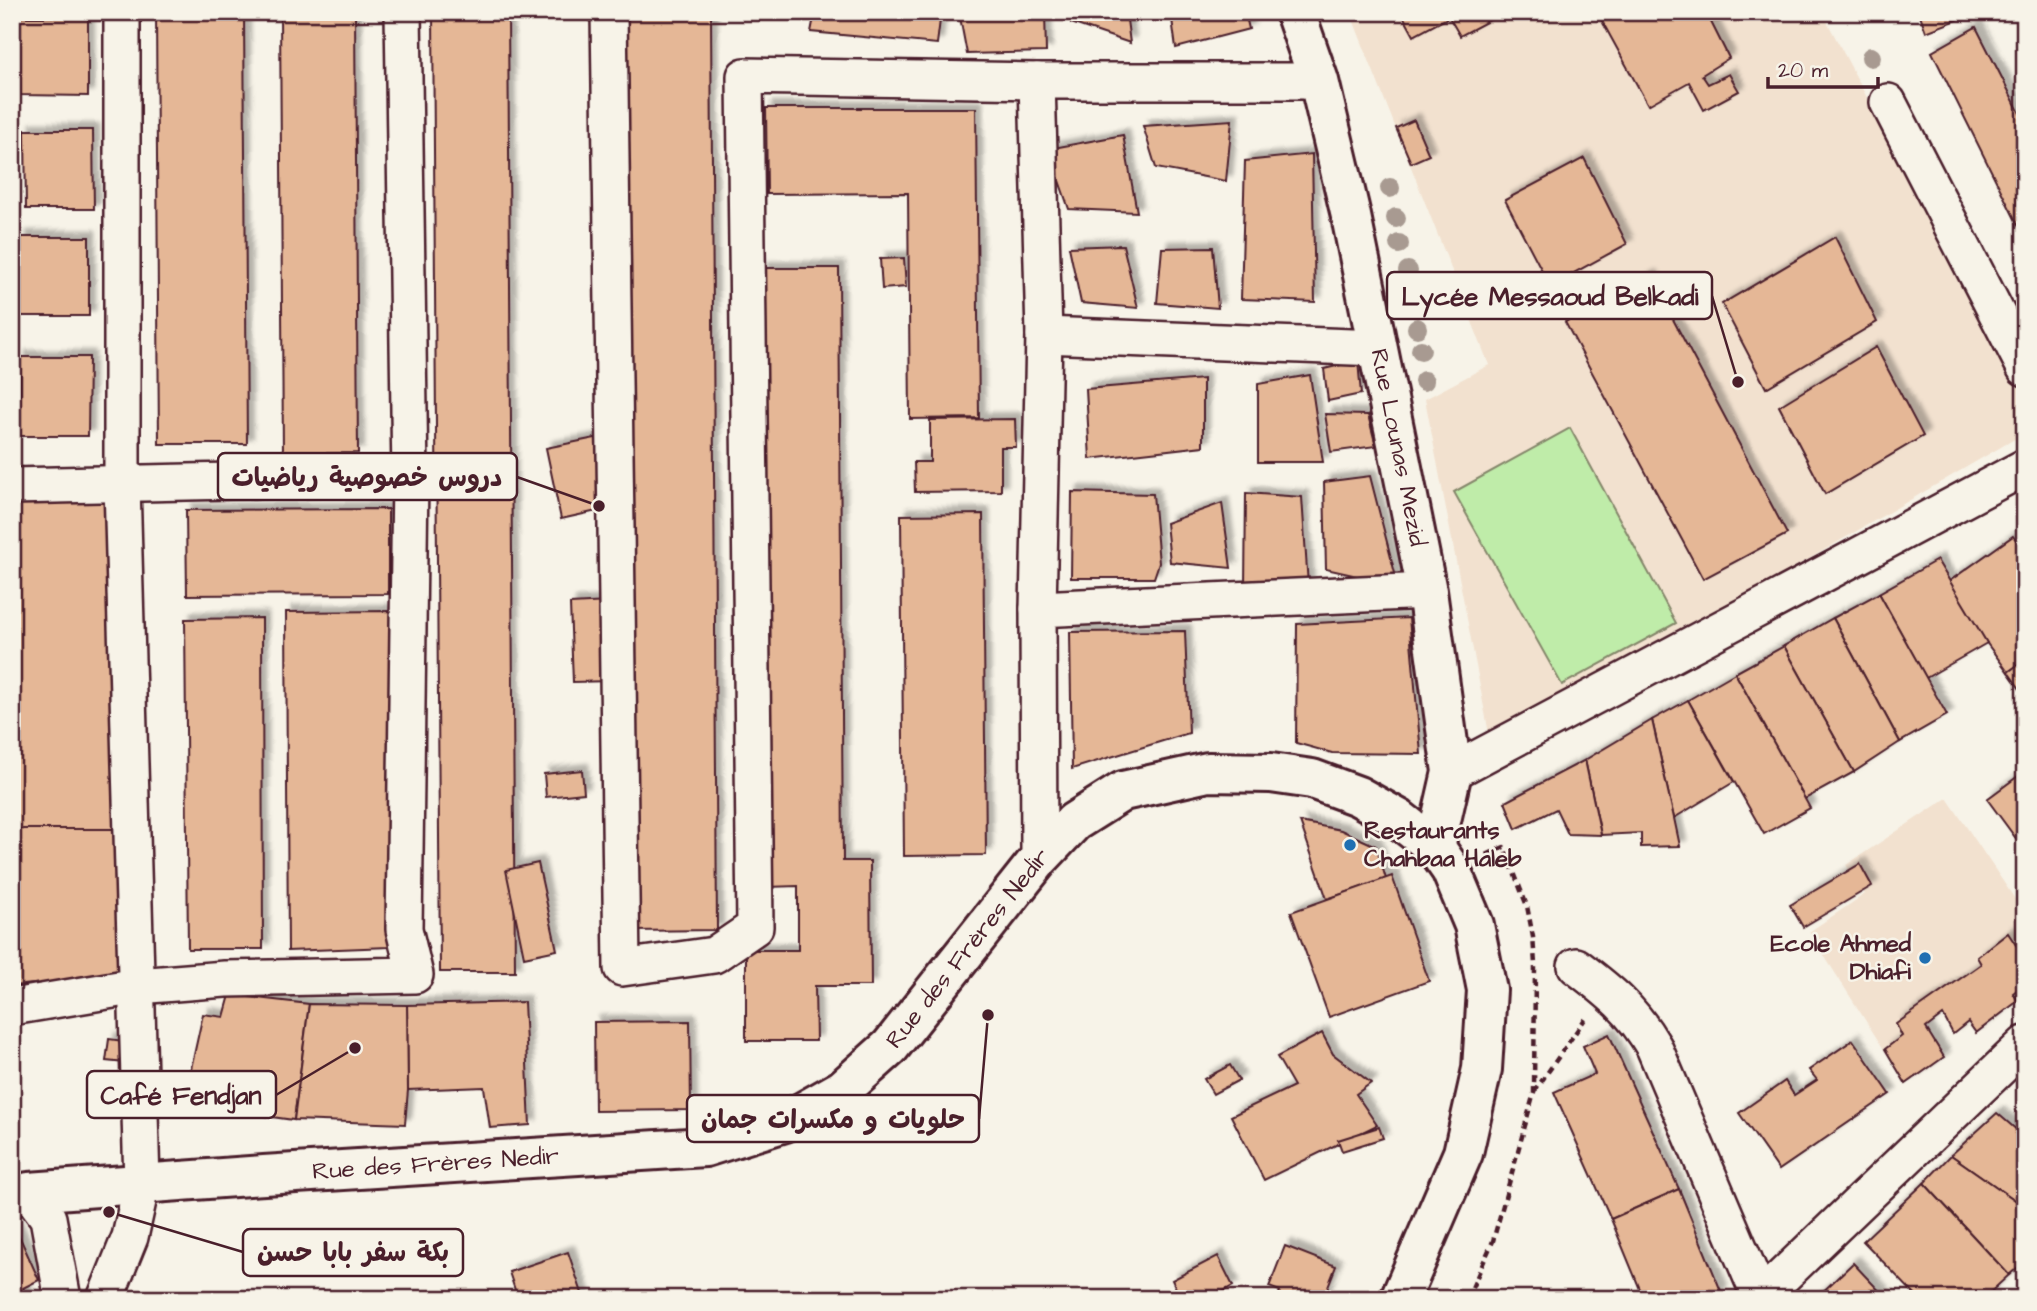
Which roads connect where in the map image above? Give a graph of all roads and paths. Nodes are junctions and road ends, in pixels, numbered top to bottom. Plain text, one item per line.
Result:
1 (122, 12) edge
2 (403, 12) edge
3 (609, 12) edge
4 (1295, 12) edge
5 (1037, 81) junction
6 (1319, 81) junction
7 (1888, 102) dead end
8 (1044, 335) junction
9 (1378, 348) junction
10 (2025, 368) edge
11 (2025, 467) edge
12 (410, 477) junction
13 (122, 485) junction
14 (12, 486) edge
15 (1427, 591) junction
16 (1038, 610) junction
17 (1452, 772) junction
18 (1434, 847) junction
19 (1039, 859) junction
20 (1576, 966) dead end
21 (137, 986) junction
22 (1606, 989) junction
23 (12, 1007) edge
24 (2025, 1044) edge
25 (1534, 1093) dead end
26 (142, 1183) junction
27 (21, 1194) edge
28 (1759, 1298) edge
29 (63, 1299) edge
30 (105, 1299) edge
31 (1400, 1299) edge

1 - 13 street
2 - 12 street
3 - 5 street
4 - 6 main road, Rue Lounas Mezid
5 - 6 street
5 - 8 street
6 - 9 main road, Rue Lounas Mezid
7 - 10 street
8 - 9 street
8 - 16 street
9 - 15 main road, Rue Lounas Mezid
11 - 17 street
12 - 13 street
12 - 21 street
13 - 14 street
13 - 21 street
15 - 16 street
15 - 17 main road, Rue Lounas Mezid
16 - 19 street
17 - 18 main road, Rue Lounas Mezid
18 - 19 main road, Rue des Frères Nedir
18 - 31 main road, Rue des Frères Nedir
19 - 26 main road, Rue des Frères Nedir
20 - 22 street
21 - 23 street
21 - 26 street
22 - 25 path
22 - 28 street
24 - 28 street
26 - 27 main road, Rue des Frères Nedir
26 - 30 street
27 - 29 street

